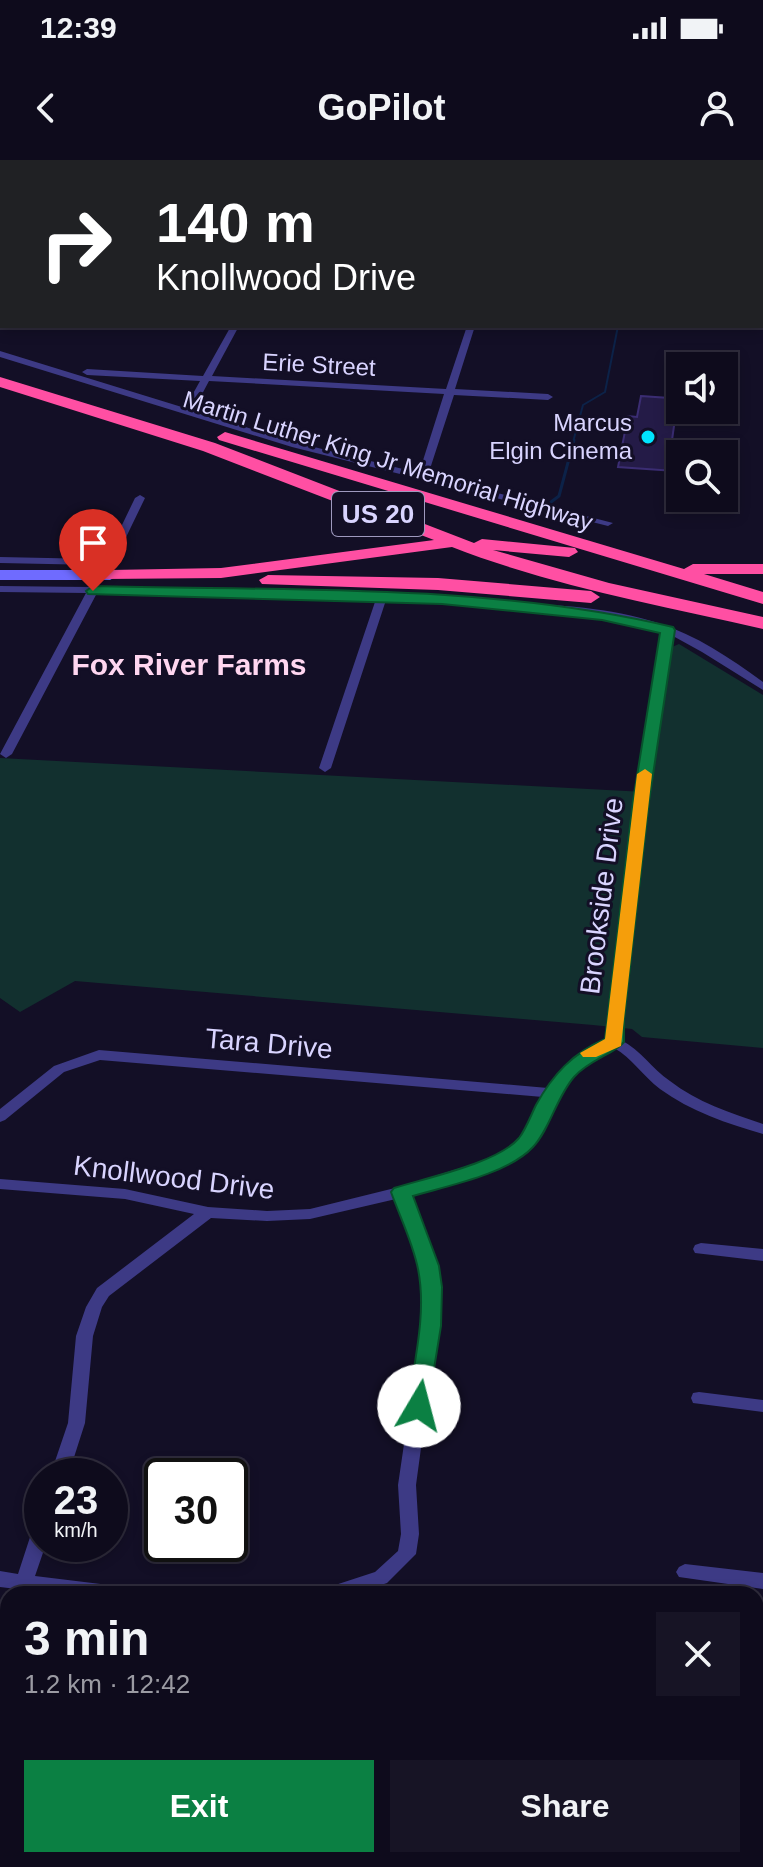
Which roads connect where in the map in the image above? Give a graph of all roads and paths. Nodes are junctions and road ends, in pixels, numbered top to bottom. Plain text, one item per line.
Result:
1 (234, 328) edge
2 (470, 328) edge
3 (0, 354) edge
4 (0, 370) edge
5 (87, 372) dead end
6 (207, 378) junction
7 (0, 382) edge
8 (449, 392) junction
9 (548, 397) dead end
10 (188, 412) junction
11 (422, 478) junction
12 (140, 498) dead end
13 (608, 523) dead end
14 (631, 558) junction
15 (0, 560) edge
16 (671, 569) junction
17 (763, 569) edge
18 (0, 575) edge
19 (110, 575) junction
20 (0, 589) edge
21 (93, 591) junction
22 (382, 597) junction
23 (763, 597) edge
24 (763, 626) edge
25 (668, 630) junction
26 (763, 687) edge
27 (6, 754) dead end
28 (325, 768) dead end
29 (614, 1042) junction
30 (552, 1093) junction
31 (0, 1117) edge
32 (763, 1129) edge
33 (0, 1184) edge
34 (401, 1192) junction
35 (208, 1212) junction
36 (701, 1249) dead end
37 (763, 1255) edge
38 (699, 1398) dead end
39 (763, 1406) edge
40 (65, 1458) edge
41 (31, 1562) edge
42 (685, 1572) dead end
43 (0, 1579) edge
44 (763, 1581) edge
45 (24, 1582) junction
46 (55, 1586) edge
47 (356, 1586) edge

1 - 6 street
2 - 8 street
3 - 10 street
4 - 14 highway, Martin Luther King Jr Memorial Highway / US 20
5 - 6 street, Erie Street
6 - 8 street, Erie Street
6 - 10 street
7 - 24 highway, Martin Luther King Jr Memorial Highway / US 20
8 - 9 street, Erie Street
8 - 11 street
10 - 11 street
11 - 13 street
12 - 15 street
14 - 16 highway
14 - 23 highway, Martin Luther King Jr Memorial Highway / US 20
16 - 17 highway
16 - 23 highway
18 - 19 main road
19 - 23 highway
19 - 24 highway
20 - 21 street
21 - 22 street
21 - 27 street
22 - 25 street
22 - 28 street
25 - 26 street
25 - 29 street, Brookside Drive
29 - 30 street, Knollwood Drive
29 - 32 street
30 - 31 street, Tara Drive
30 - 34 street, Knollwood Drive
33 - 35 street, Knollwood Drive
34 - 35 street, Knollwood Drive
34 - 47 street
35 - 40 street
36 - 37 street
38 - 39 street
41 - 45 street
42 - 44 street
43 - 45 street
45 - 46 street

